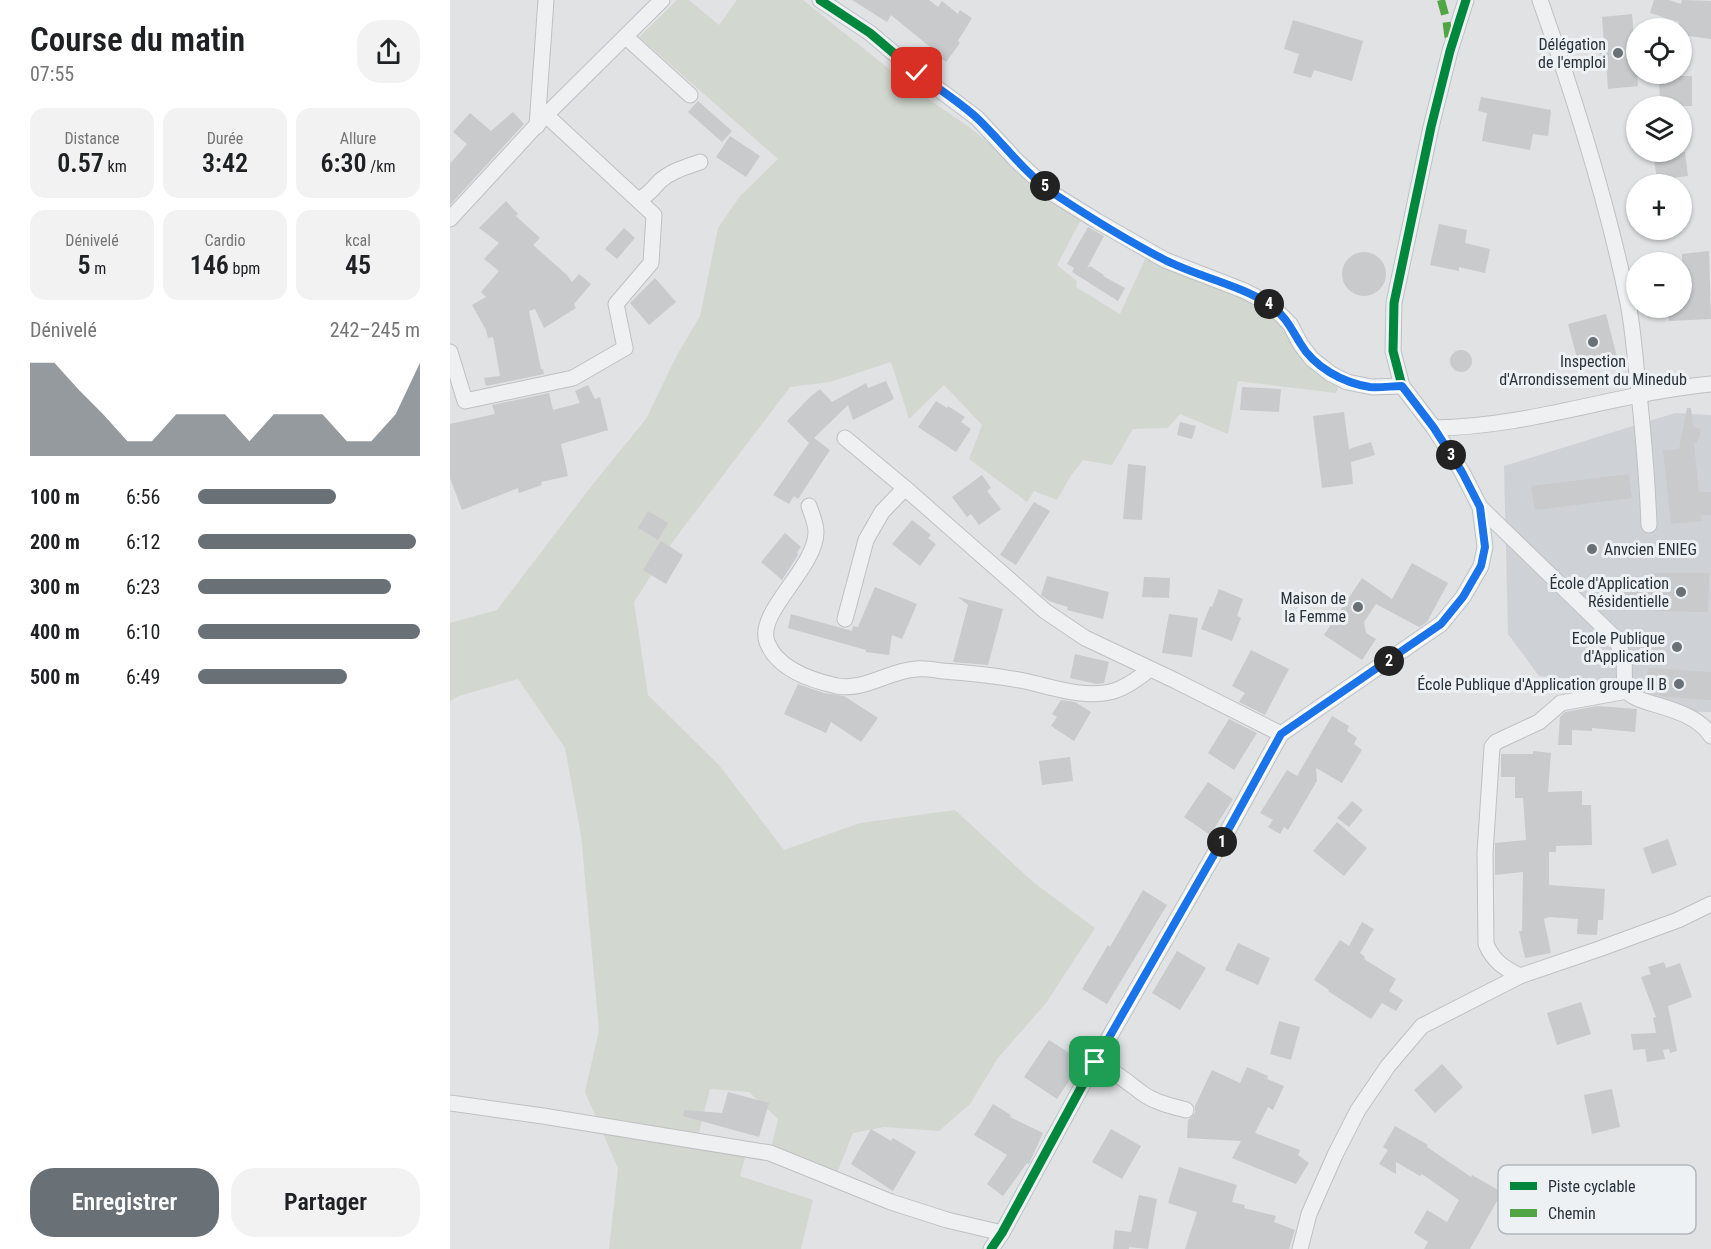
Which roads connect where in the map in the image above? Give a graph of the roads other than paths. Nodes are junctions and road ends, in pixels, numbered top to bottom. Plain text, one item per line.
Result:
1 (546, 0) edge
2 (662, 0) edge
3 (820, 0) edge
4 (1466, 0) edge
5 (1540, 0) edge
6 (626, 37) junction
7 (690, 95) dead end
8 (542, 120) junction
9 (700, 162) dead end
10 (638, 200) junction
11 (450, 219) edge
12 (450, 352) edge
13 (1711, 384) edge
14 (1402, 386) junction
15 (1640, 396) junction
16 (1434, 428) junction
17 (845, 438) dead end
18 (905, 488) junction
19 (809, 506) dead end
20 (1480, 507) junction
21 (1649, 525) dead end
22 (844, 619) dead end
23 (1149, 669) junction
24 (1628, 691) junction
25 (1281, 734) junction
26 (1711, 736) edge
27 (1711, 904) edge
28 (1520, 976) junction
29 (1095, 1062) junction
30 (450, 1103) edge
31 (1186, 1110) dead end
32 (1002, 1233) junction
33 (991, 1249) edge
34 (1300, 1249) edge

1 - 8 street
2 - 6 street
3 - 14 street
4 - 14 street
5 - 15 street
6 - 7 street
6 - 8 street
8 - 10 street
8 - 11 street
9 - 10 street
10 - 12 street
13 - 15 street
14 - 16 street
15 - 16 street
15 - 21 street
16 - 20 street
17 - 18 street
18 - 22 street
18 - 23 street
19 - 23 street
20 - 24 street
20 - 25 street
23 - 25 street
24 - 26 street
24 - 28 street
25 - 29 street
27 - 28 street
28 - 34 street
29 - 31 street
29 - 32 street
30 - 32 street
32 - 33 street

